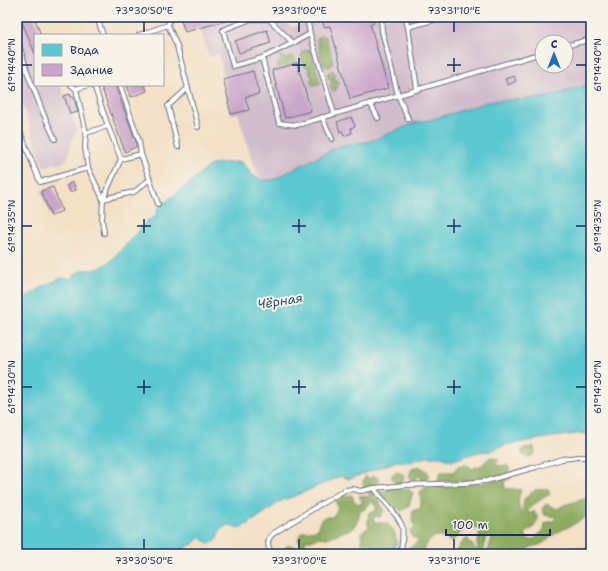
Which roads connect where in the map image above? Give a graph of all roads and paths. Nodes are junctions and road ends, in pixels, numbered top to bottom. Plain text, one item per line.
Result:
1 (97, 17) edge
2 (170, 17) edge
3 (307, 17) edge
4 (381, 17) edge
5 (405, 17) edge
6 (444, 17) edge
7 (168, 25) junction
8 (408, 27) junction
9 (103, 34) edge
10 (142, 34) edge
11 (310, 34) junction
12 (17, 39) edge
13 (591, 39) edge
14 (293, 43) junction
15 (574, 44) edge
16 (534, 55) edge
17 (262, 58) junction
18 (72, 86) edge
19 (85, 86) edge
20 (94, 86) edge
21 (120, 86) edge
22 (188, 88) junction
23 (76, 89) junction
24 (417, 89) junction
25 (398, 95) junction
26 (370, 103) junction
27 (334, 113) junction
28 (322, 117) junction
29 (378, 118) dead end
30 (408, 119) dead end
31 (17, 124) edge
32 (108, 126) junction
33 (198, 127) dead end
34 (86, 133) junction
35 (55, 139) dead end
36 (332, 140) dead end
37 (178, 147) dead end
38 (140, 154) junction
39 (121, 159) junction
40 (88, 168) junction
41 (149, 180) junction
42 (103, 199) junction
43 (158, 204) dead end
44 (104, 233) dead end
45 (591, 457) edge
46 (374, 488) junction
47 (591, 550) edge
48 (272, 554) edge
49 (401, 554) edge
50 (567, 554) edge

1 - 9 lane
2 - 7 lane
3 - 11 lane
4 - 25 lane
5 - 8 lane
6 - 8 lane
7 - 10 lane
7 - 22 lane
8 - 24 lane
11 - 14 lane
11 - 27 lane
12 - 35 lane
13 - 15 lane
14 - 17 lane
14 - 17 lane
16 - 24 lane
17 - 28 lane
18 - 23 lane
19 - 23 lane
20 - 32 lane
21 - 38 lane
22 - 33 lane
22 - 37 lane
23 - 34 lane
24 - 25 lane
25 - 26 lane
25 - 30 lane
26 - 27 lane
26 - 29 lane
27 - 28 lane
28 - 36 lane
31 - 40 lane
32 - 34 lane
32 - 39 lane
34 - 40 lane
38 - 39 lane
38 - 41 lane
39 - 42 lane
40 - 42 lane
41 - 42 lane
41 - 43 lane
42 - 44 lane
45 - 46 lane
46 - 48 lane
46 - 49 lane
47 - 50 lane

